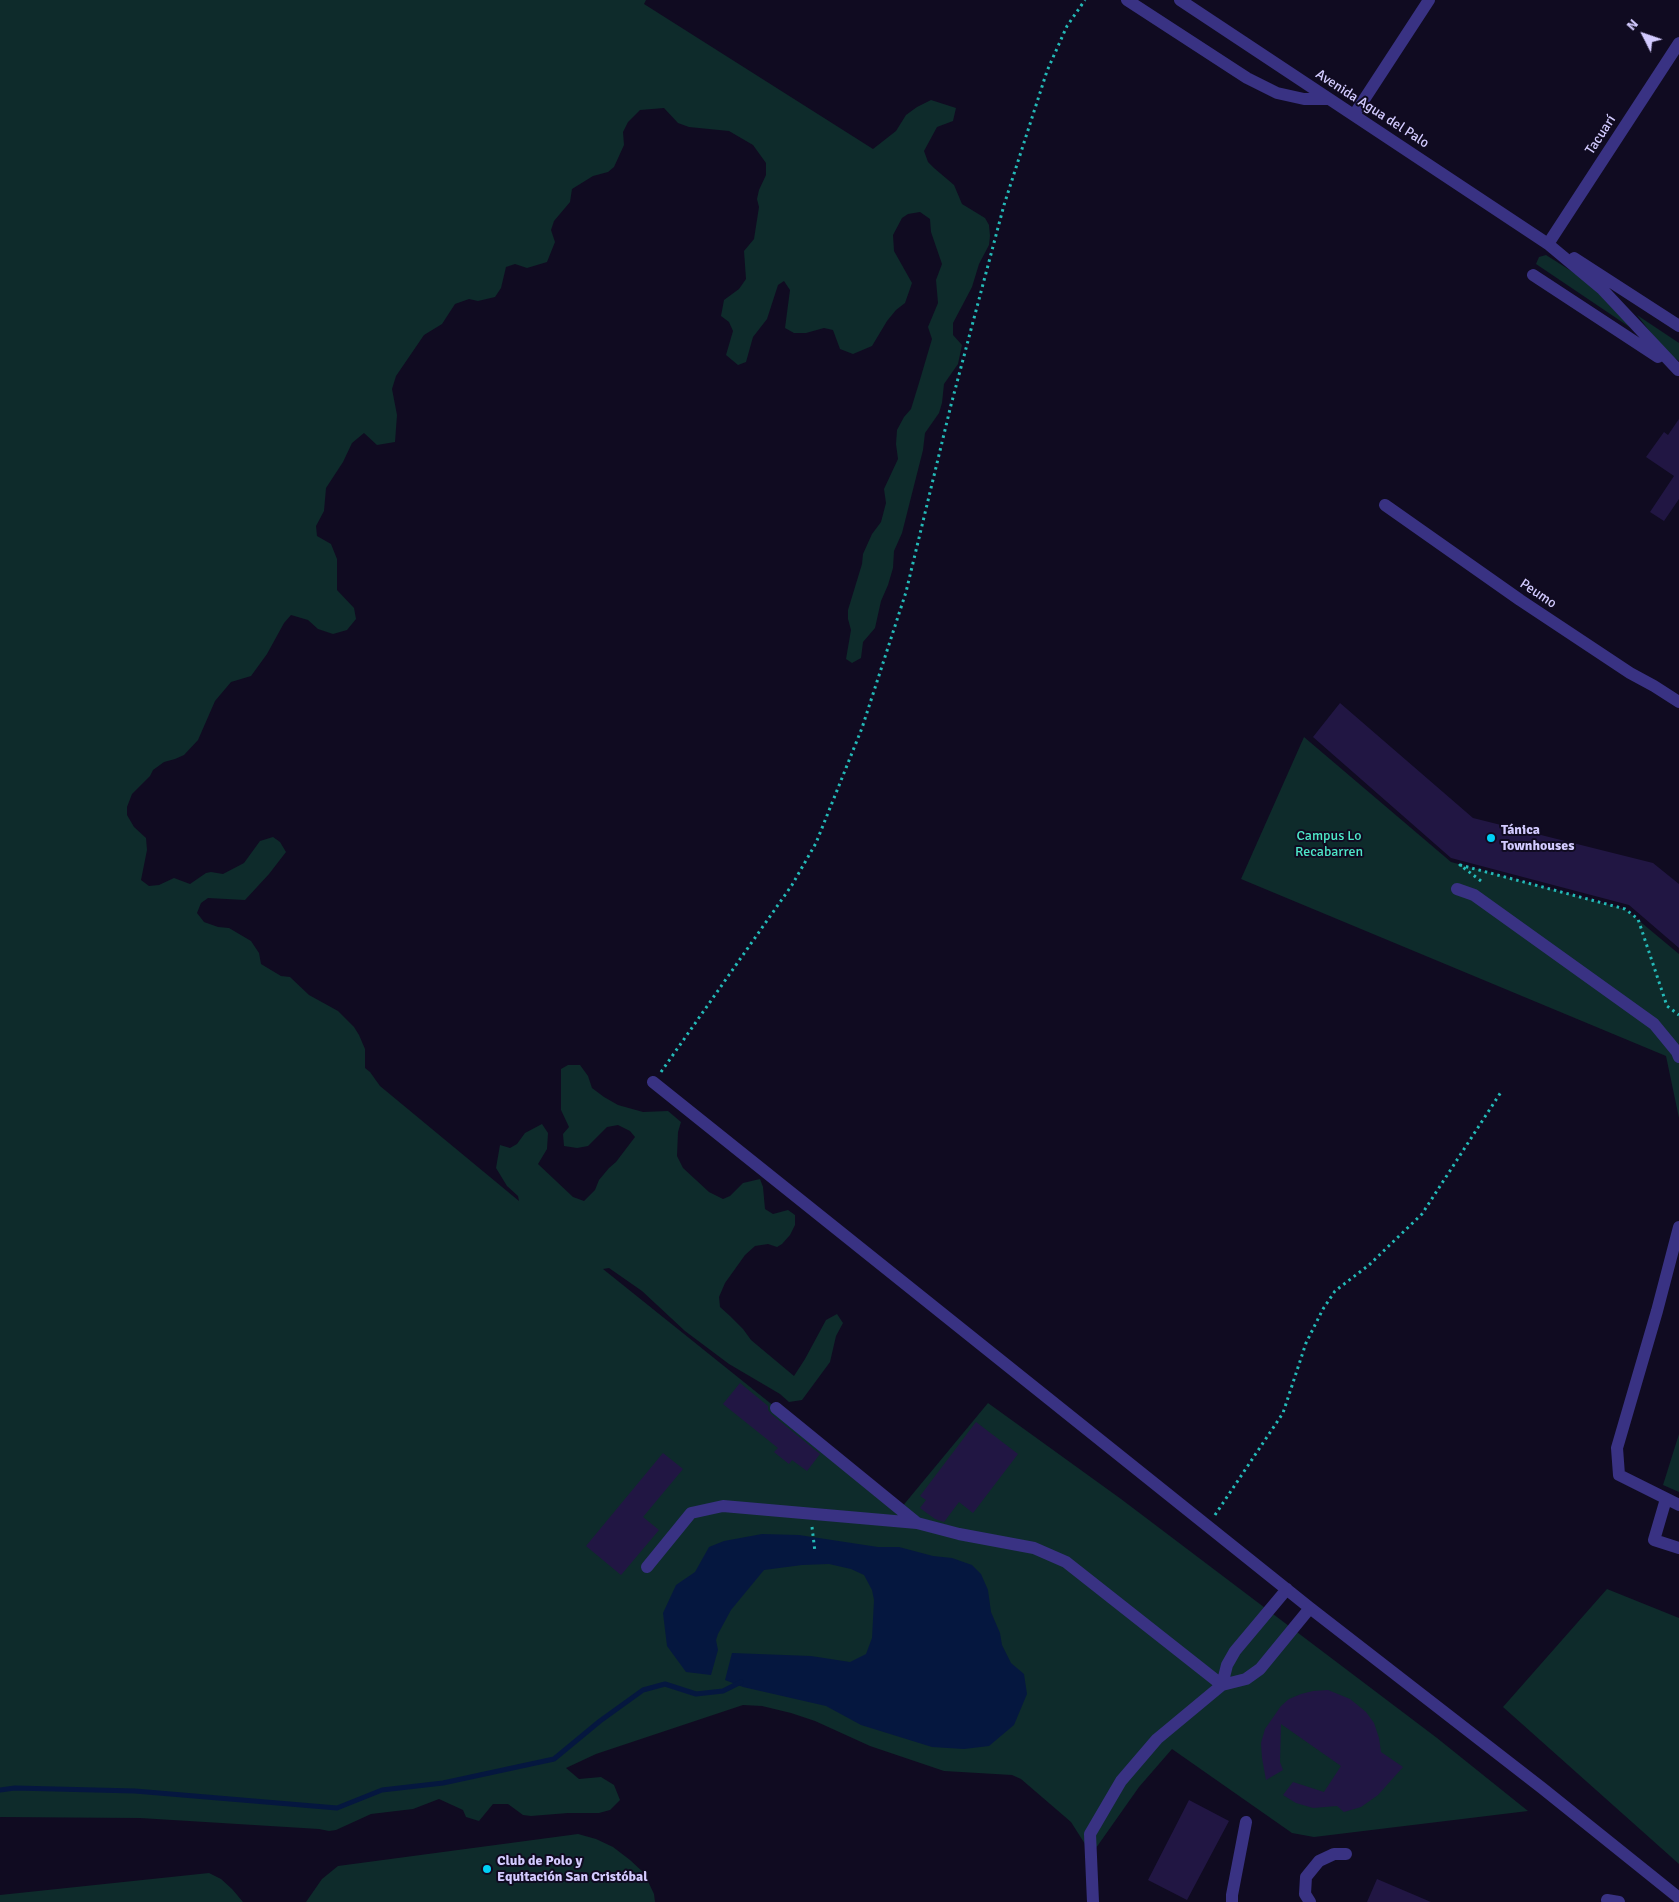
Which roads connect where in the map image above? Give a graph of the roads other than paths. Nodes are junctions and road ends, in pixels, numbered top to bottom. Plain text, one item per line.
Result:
1 (1127, 0) edge
2 (1180, 0) edge
3 (1429, 0) edge
4 (1679, 43) edge
5 (1329, 99) junction
6 (1354, 115) junction
7 (1548, 244) junction
8 (1533, 275) dead end
9 (1679, 326) edge
10 (1679, 370) edge
11 (1385, 505) dead end
12 (1679, 702) edge
13 (1457, 889) dead end
14 (1679, 1056) edge
15 (654, 1082) road end
16 (1679, 1227) edge
17 (776, 1408) dead end
18 (1666, 1499) junction
19 (1679, 1505) edge
20 (917, 1523) junction
21 (1679, 1548) edge
22 (647, 1567) dead end
23 (1287, 1589) junction
24 (1310, 1608) junction
25 (1222, 1685) junction
26 (1246, 1822) dead end
27 (1346, 1854) dead end
28 (1679, 1898) edge
29 (1094, 1902) edge
30 (1232, 1902) edge
31 (1310, 1902) edge

1 - 5 street
2 - 5 street, Avenida Agua del Palo
3 - 6 street
4 - 7 street, Tacuarí
5 - 6 street, Avenida Agua del Palo
6 - 7 street, Avenida Agua del Palo
7 - 9 street, Avenida Agua del Palo
7 - 10 street, Avenida Agua del Palo
8 - 10 street, Avenida Agua del Palo
11 - 12 street, Peumo
13 - 14 street
15 - 23 street
16 - 18 street
17 - 20 street
18 - 19 street
18 - 21 street
20 - 22 street
20 - 25 street
23 - 24 street
23 - 25 street
24 - 25 street
24 - 28 street
25 - 29 street
26 - 30 street
27 - 31 street

